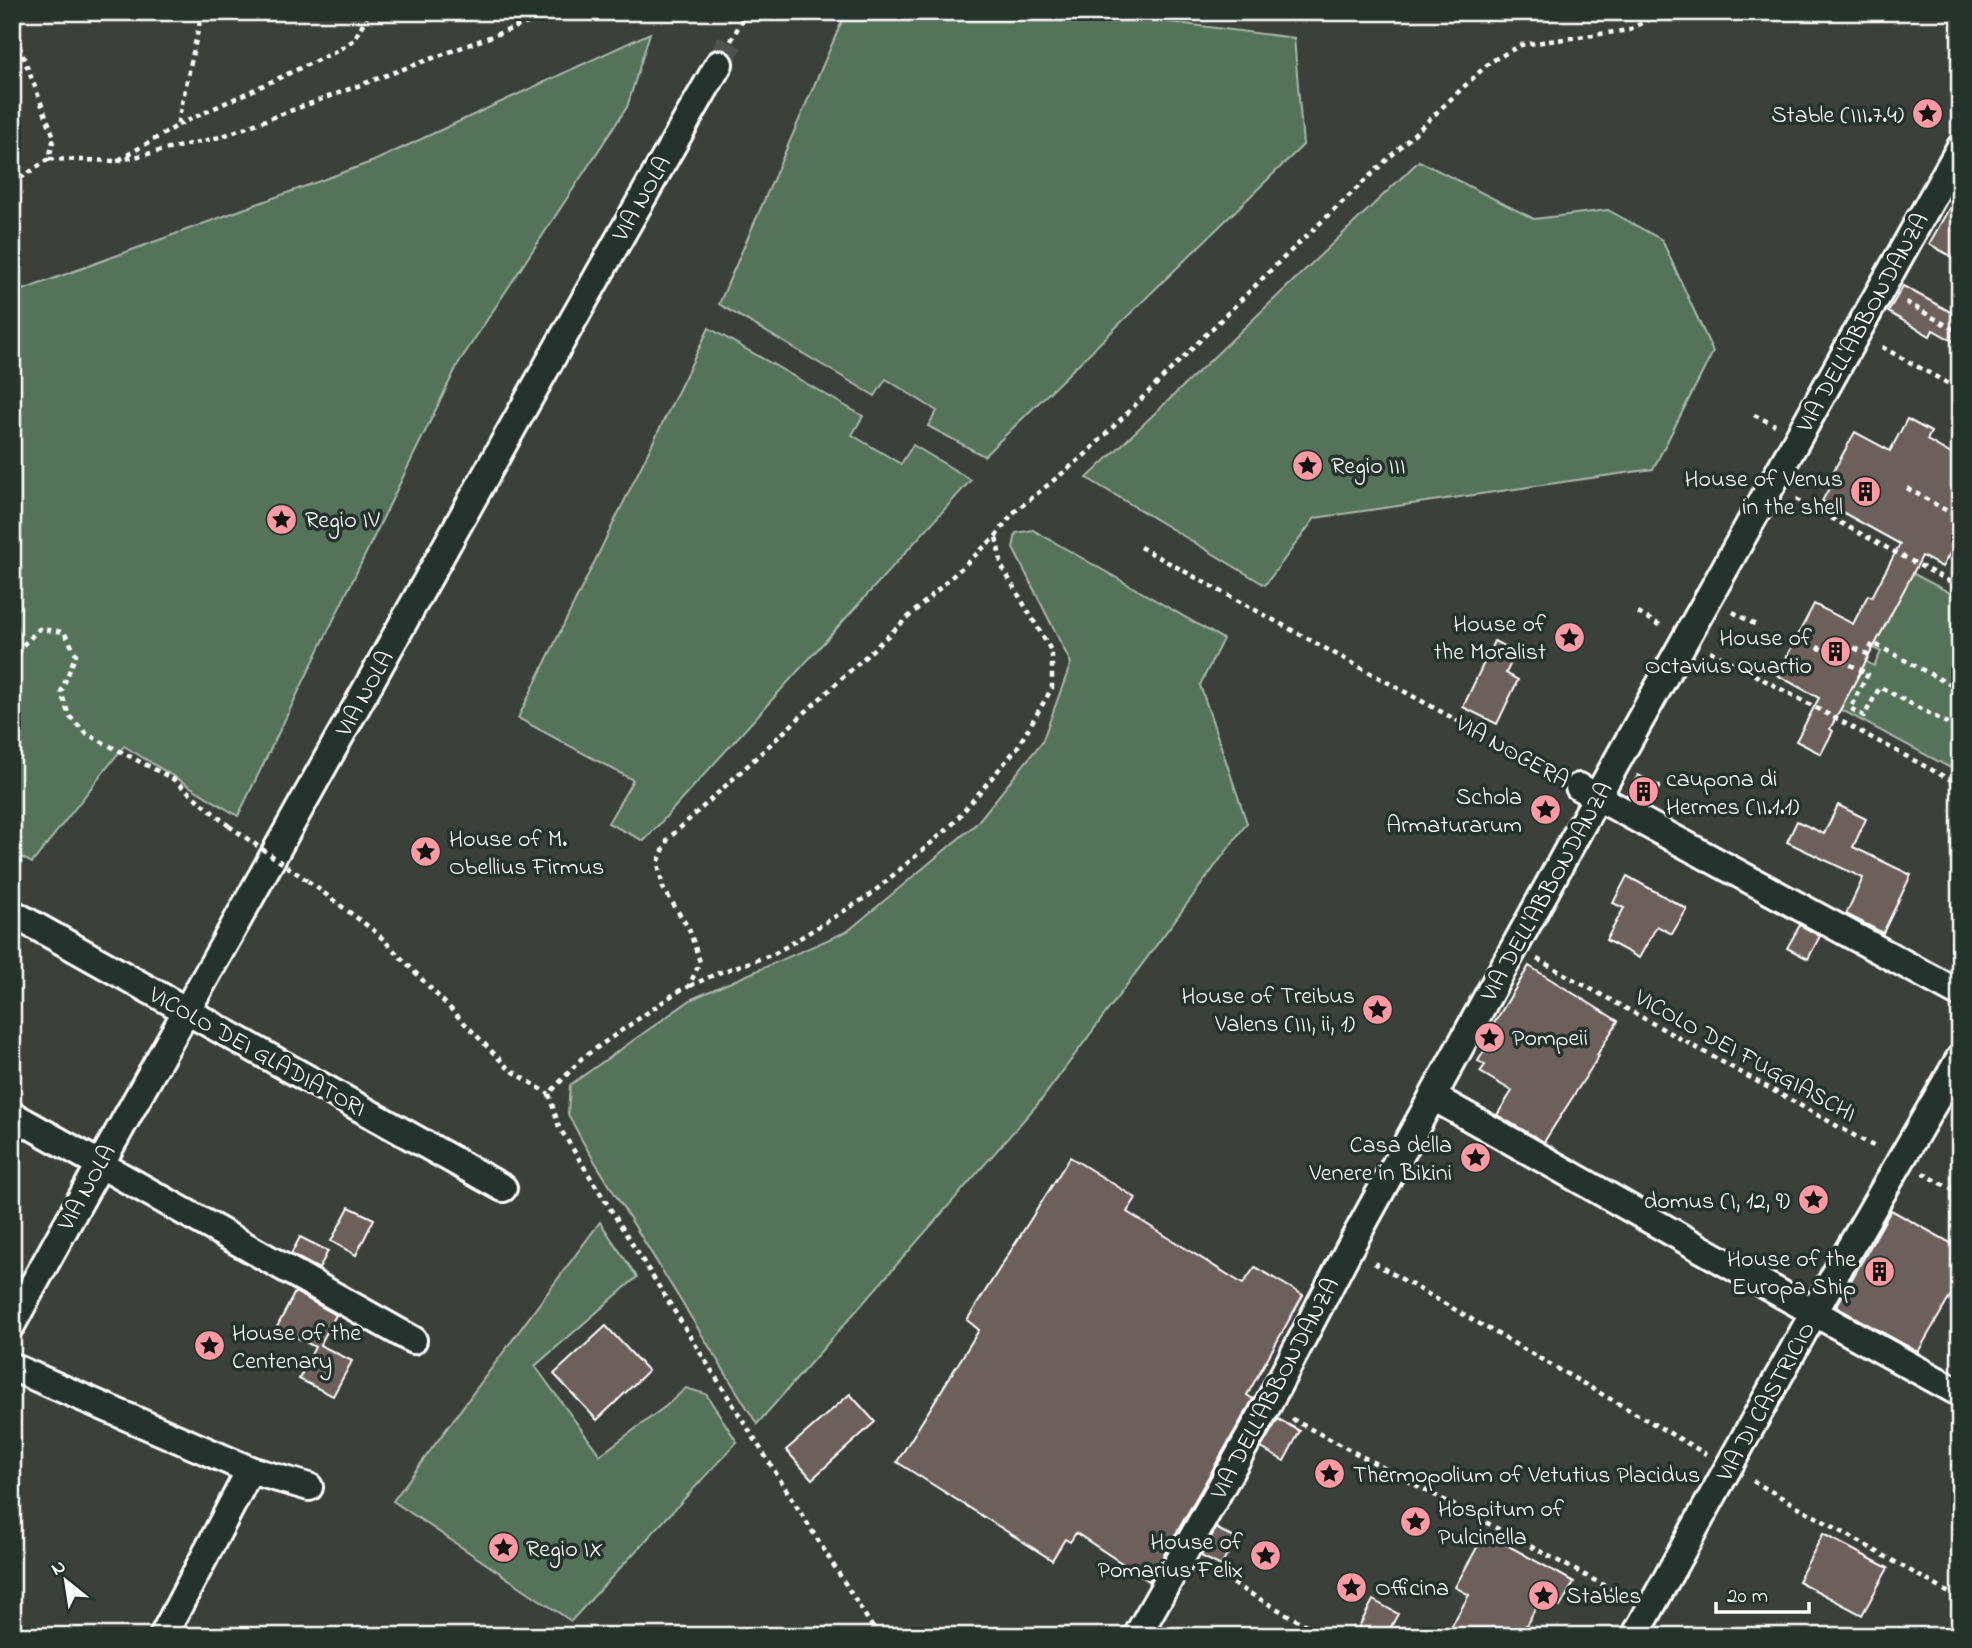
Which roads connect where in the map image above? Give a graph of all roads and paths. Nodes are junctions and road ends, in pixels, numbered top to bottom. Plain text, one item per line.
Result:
1 (202, 12) edge
2 (369, 12) edge
3 (557, 12) edge
4 (746, 12) edge
5 (1662, 12) edge
6 (12, 27) edge
7 (725, 53) joint
8 (177, 126) junction
9 (1960, 148) edge
10 (50, 159) junction
11 (117, 160) junction
12 (12, 184) edge
13 (1896, 297) dead end
14 (1960, 333) edge
15 (1876, 344) dead end
16 (1960, 390) edge
17 (1907, 488) dead end
18 (1788, 495) dead end
19 (1956, 516) dead end
20 (996, 537) junction
21 (1140, 547) dead end
22 (1960, 587) edge
23 (1685, 638) junction
24 (1817, 647) dead end
25 (1857, 649) junction
26 (12, 673) edge
27 (1960, 690) edge
28 (1960, 730) edge
29 (1960, 785) edge
30 (1588, 792) junction
31 (12, 913) edge
32 (1515, 947) junction
33 (689, 986) junction
34 (1960, 994) edge
35 (187, 1012) junction
36 (1960, 1058) edge
37 (549, 1094) junction
38 (1433, 1097) junction
39 (12, 1115) edge
40 (1899, 1160) junction
41 (99, 1163) junction
42 (503, 1188) dead end
43 (1960, 1194) edge
44 (1349, 1249) junction
45 (1813, 1314) junction
46 (12, 1324) edge
47 (413, 1340) dead end
48 (12, 1367) edge
49 (1960, 1393) edge
50 (1267, 1406) junction
51 (1729, 1467) junction
52 (250, 1471) junction
53 (309, 1487) dead end
54 (1182, 1555) junction
55 (1960, 1599) edge
56 (1650, 1610) junction
57 (163, 1636) edge
58 (878, 1636) edge
59 (1137, 1636) edge
60 (1325, 1636) edge
61 (1635, 1636) edge

1 - 8 path
2 - 8 path
3 - 11 path
4 - 7 path
5 - 20 path
6 - 10 path
7 - 35 street, VIA NOLA
8 - 11 path
9 - 23 street, VIA DELL'ABBONDANZA
10 - 11 path
10 - 12 path
13 - 14 path
15 - 16 path
17 - 19 path
18 - 22 path
20 - 33 path
20 - 33 path
21 - 30 path, VIA NOCERA
23 - 29 path
23 - 30 street, VIA DELL'ABBONDANZA
24 - 25 path
25 - 27 path
25 - 28 path
26 - 37 path, bridge
30 - 32 street, VIA DELL'ABBONDANZA
30 - 34 street, VIA NOCERA
31 - 35 street, VICOLO DEI GLADIATORI
32 - 38 street, VIA DELL'ABBONDANZA
32 - 40 path, VICOLO DEI FUGGIASCHI
33 - 37 path
35 - 41 street, VIA NOLA
35 - 42 street, VICOLO DEI GLADIATORI
36 - 40 street, VIA DI CASTRICIO
37 - 58 path
38 - 44 street, VIA DELL'ABBONDANZA
38 - 45 street
39 - 41 street
40 - 43 path, VICOLO DEI FUGGIASCHI
40 - 45 street, VIA DI CASTRICIO
41 - 46 street, VIA NOLA
41 - 47 street
44 - 50 street, VIA DELL'ABBONDANZA
44 - 51 path
45 - 49 street
45 - 51 street, VIA DI CASTRICIO
48 - 52 street
50 - 54 street, VIA DELL'ABBONDANZA
50 - 56 path
51 - 55 path
51 - 56 street, VIA DI CASTRICIO
52 - 53 street
52 - 57 street
54 - 59 street, VIA DELL'ABBONDANZA
54 - 60 path
56 - 61 street, VIA DI CASTRICIO

